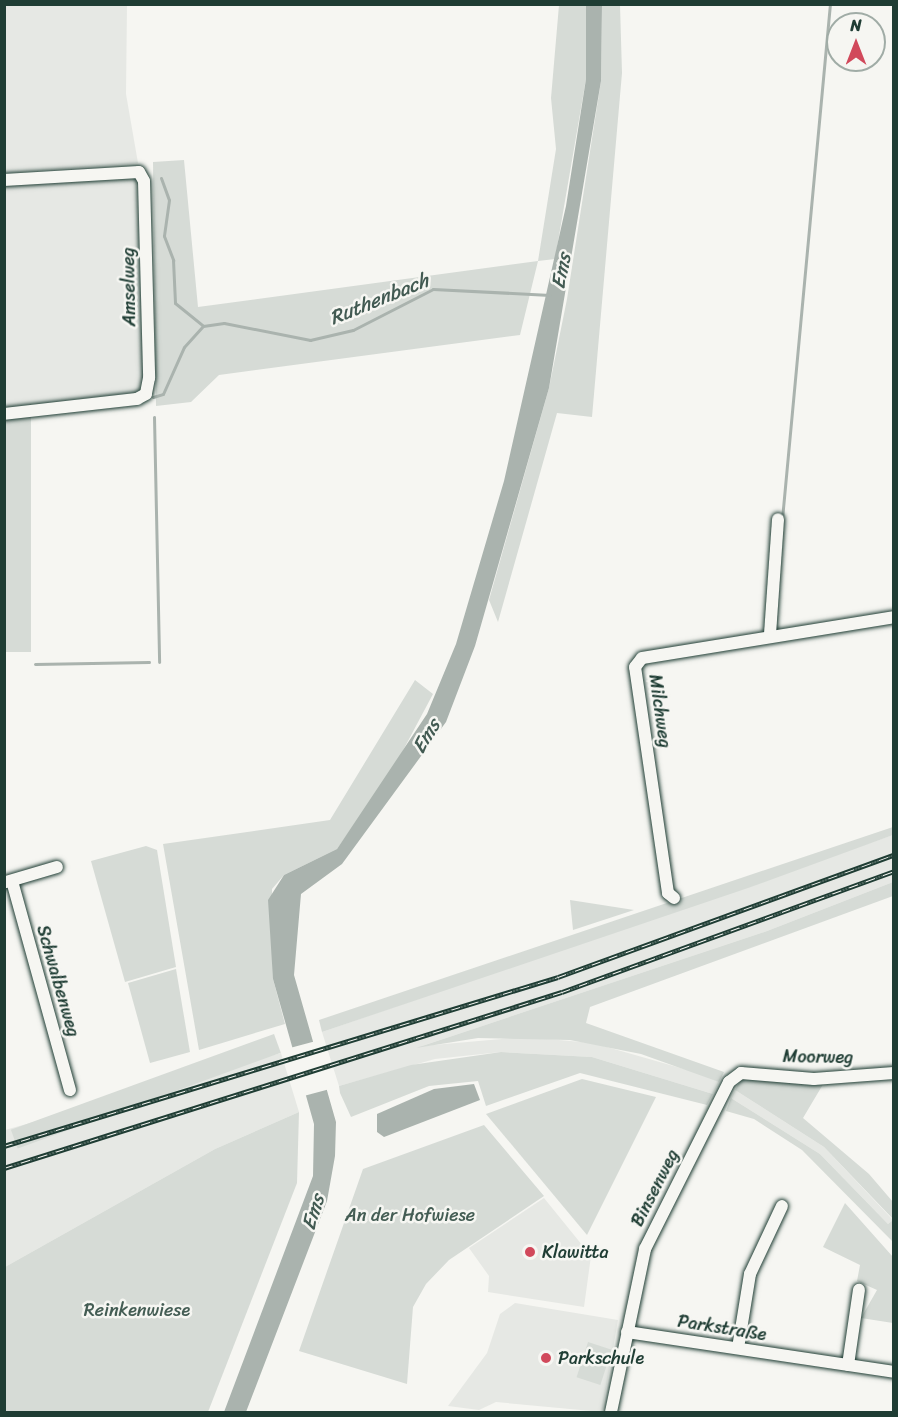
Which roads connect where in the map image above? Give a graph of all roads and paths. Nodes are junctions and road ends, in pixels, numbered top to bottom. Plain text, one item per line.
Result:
1 (4, 180) edge
2 (4, 414) edge
3 (778, 519) dead end
4 (894, 617) edge
5 (770, 634) junction
6 (57, 867) dead end
7 (8, 882) edge
8 (674, 898) dead end
9 (741, 1073) joint
10 (894, 1073) edge
11 (70, 1090) dead end
12 (782, 1206) dead end
13 (859, 1290) dead end
14 (627, 1332) junction
15 (738, 1348) junction
16 (848, 1365) junction
17 (894, 1372) edge
18 (611, 1413) edge

1 - 2 street, Amselweg
3 - 5 street
4 - 5 street, Milchweg
5 - 8 street, Milchweg
6 - 7 street
7 - 11 street, Schwalbenweg
9 - 10 street, Moorweg
9 - 14 street, Binsenweg
12 - 15 street
13 - 16 street
14 - 15 street, Parkstraße
14 - 18 street
15 - 16 street, Parkstraße
16 - 17 street, Parkstraße

